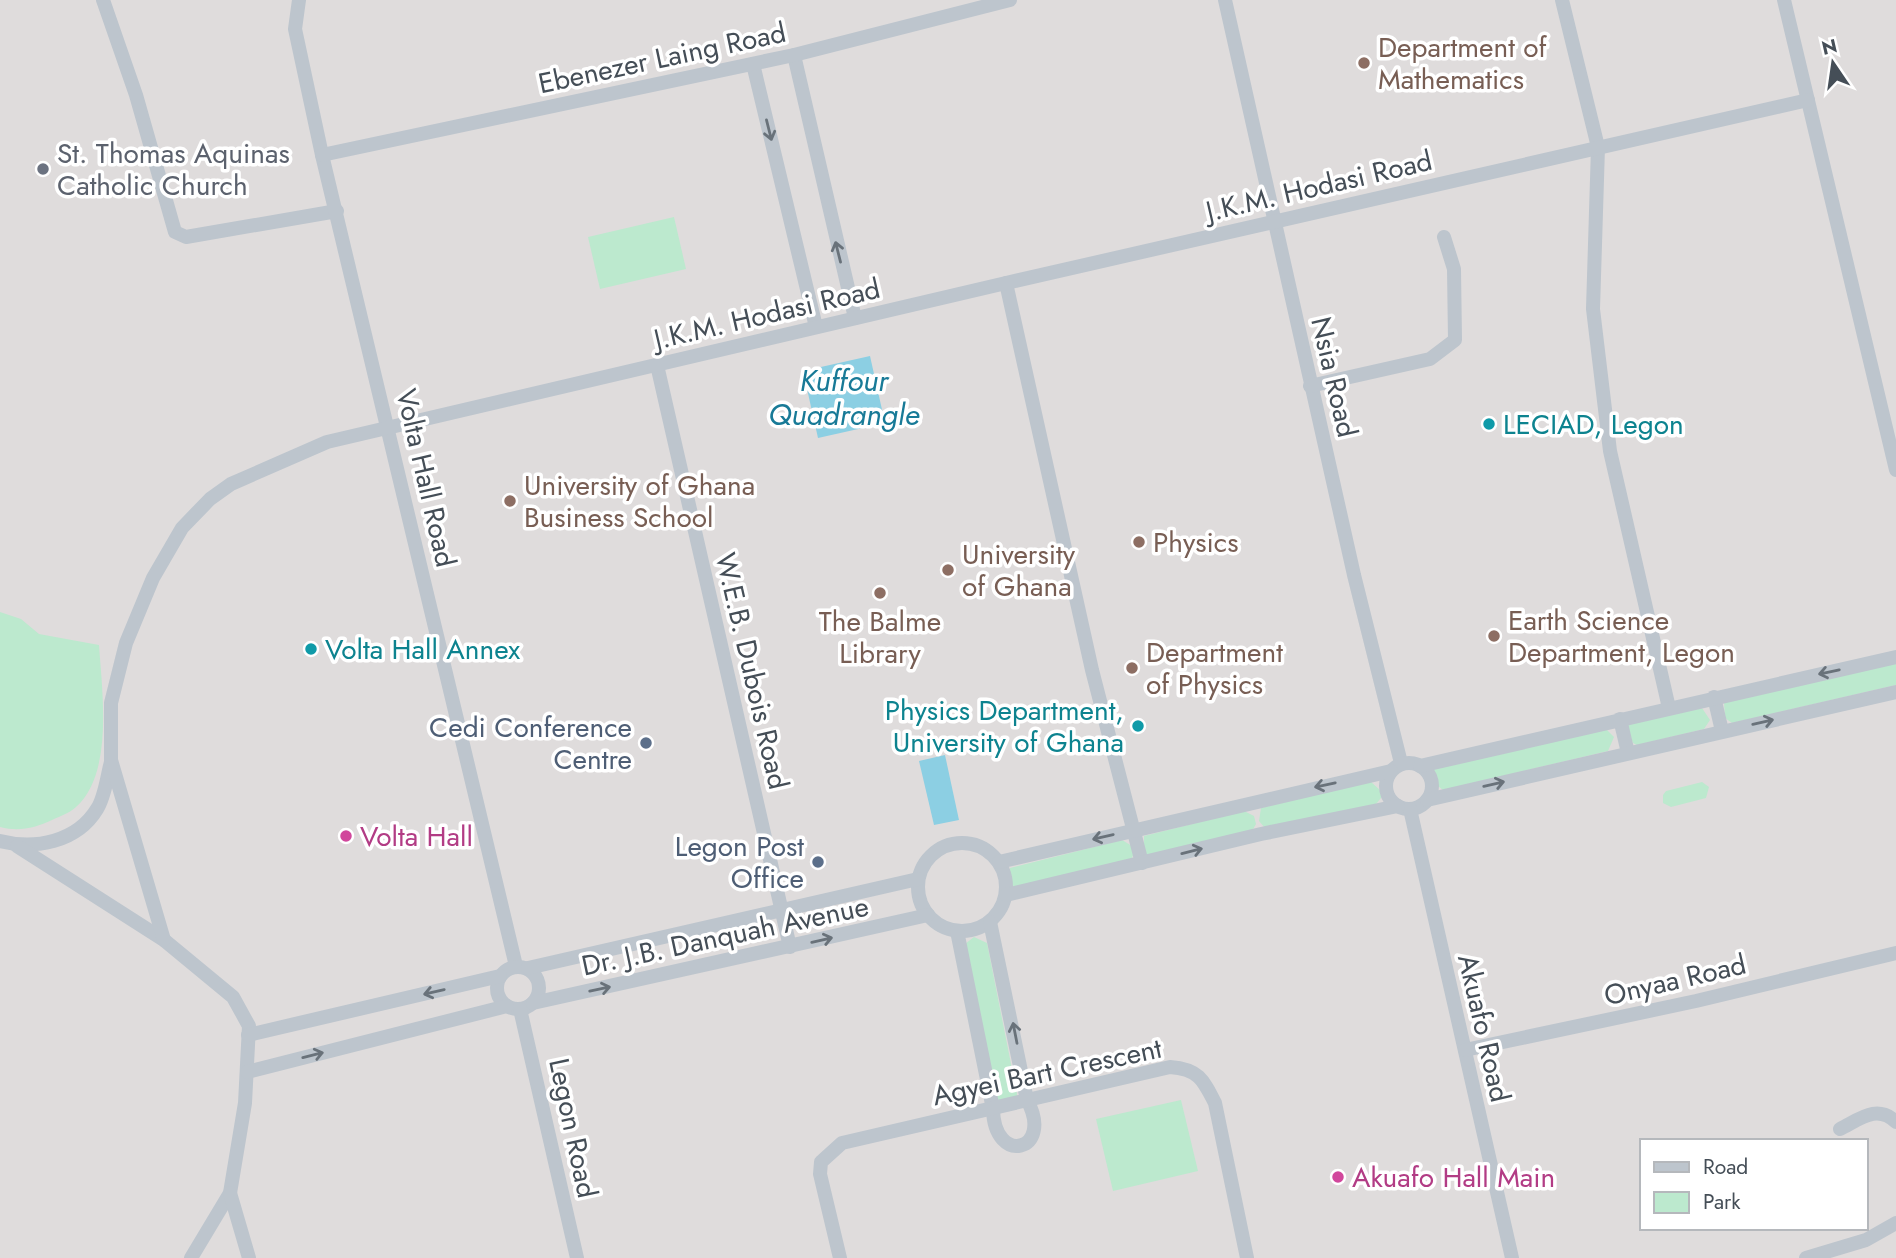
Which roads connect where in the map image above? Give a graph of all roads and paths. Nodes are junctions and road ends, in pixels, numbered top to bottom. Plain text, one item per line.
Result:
1 (103, 0) edge
2 (299, 0) edge
3 (1010, 0) edge
4 (1225, 0) edge
5 (1562, 0) edge
6 (1784, 0) edge
7 (964, 6) edge
8 (794, 55) junction
9 (753, 64) junction
10 (1808, 100) junction
11 (1598, 147) junction
12 (321, 155) junction
13 (337, 211) junction
14 (1274, 222) junction
15 (1444, 237) dead end
16 (1006, 283) junction
17 (855, 318) junction
18 (816, 327) junction
19 (657, 365) junction
20 (1310, 386) junction
21 (388, 427) junction
22 (1896, 470) edge
23 (1896, 657) edge
24 (1896, 692) edge
25 (1714, 697) junction
26 (1669, 708) junction
27 (1620, 719) junction
28 (1721, 731) junction
29 (1628, 753) junction
30 (111, 760) junction
31 (1420, 766) junction
32 (1396, 767) junction
33 (1427, 800) junction
34 (1404, 807) junction
35 (1134, 830) junction
36 (0, 841) edge
37 (17, 846) junction
38 (999, 862) junction
39 (1142, 863) junction
40 (918, 879) junction
41 (1006, 895) junction
42 (782, 911) junction
43 (928, 915) junction
44 (990, 922) junction
45 (957, 931) junction
46 (164, 940) junction
47 (790, 947) junction
48 (1896, 953) edge
49 (522, 967) junction
50 (500, 976) junction
51 (520, 1006) junction
52 (248, 1035) junction
53 (1465, 1050) junction
54 (247, 1072) junction
55 (1027, 1100) junction
56 (993, 1109) junction
57 (1896, 1122) edge
58 (1840, 1129) dead end
59 (230, 1193) junction
60 (1896, 1223) edge
61 (191, 1258) edge
62 (249, 1258) edge
63 (576, 1258) edge
64 (840, 1258) edge
65 (1247, 1258) edge
66 (1512, 1258) edge
67 (1806, 1258) edge

1 - 13 street
2 - 12 street, Volta Hall Road
3 - 7 street, Ebenezer Laing Road
4 - 14 street, Nsia Road
5 - 11 street
6 - 10 street
7 - 8 street, Ebenezer Laing Road
8 - 9 street, Ebenezer Laing Road
17 -> 8 street
9 - 12 street, Ebenezer Laing Road
9 -> 18 street
10 - 11 street, J.K.M. Hodasi Road
10 - 22 street
11 - 14 street, J.K.M. Hodasi Road
11 - 26 street
12 - 13 street, Volta Hall Road
13 - 21 street, Volta Hall Road
14 - 16 street, J.K.M. Hodasi Road
14 - 20 street, Nsia Road
15 - 20 street
16 - 17 street, J.K.M. Hodasi Road
16 - 35 street
17 - 18 street, J.K.M. Hodasi Road
18 - 19 street, J.K.M. Hodasi Road
19 - 21 street, J.K.M. Hodasi Road
19 - 42 street, W.E.B. Dubois Road
20 - 32 street, Nsia Road
21 - 30 street, J.K.M. Hodasi Road
21 - 49 street, Volta Hall Road
23 -> 25 street
28 -> 24 street
25 - 26 street
25 - 28 street
26 - 27 street
27 - 29 street
27 - 31 street
28 - 29 street
33 -> 29 street
30 - 37 street
30 - 46 street, J.K.M. Hodasi Road
31 - 32 street
31 - 33 street
32 - 34 street
32 -> 35 street
33 - 34 street
39 -> 34 street
34 - 53 street, Akuafo Road
35 -> 38 street
35 - 39 street
36 - 37 street
37 - 46 street
38 - 40 street
38 - 41 street
39 - 41 street
40 - 42 street, Dr. J.B. Danquah Avenue
40 - 43 street
41 - 44 street
42 - 47 street, W.E.B. Dubois Road
42 - 49 street, Dr. J.B. Danquah Avenue
43 - 45 street
47 -> 43 street, Dr. J.B. Danquah Avenue
44 - 45 street
55 -> 44 street
45 - 56 street
46 - 52 street
51 -> 47 street, Dr. J.B. Danquah Avenue
48 - 53 street, Onyaa Road
49 - 50 street
49 - 51 street
50 - 51 street
50 -> 52 street
54 -> 51 street, Dr. J.B. Danquah Avenue
51 - 63 street, Legon Road
52 - 54 street
53 - 66 street, Akuafo Road
54 - 59 street
55 - 56 street, Agyei Bart Crescent
55 - 56 street
55 - 65 street, Agyei Bart Crescent
56 - 64 street, Agyei Bart Crescent
57 - 58 street
59 - 61 street
59 - 62 street
60 - 67 street

